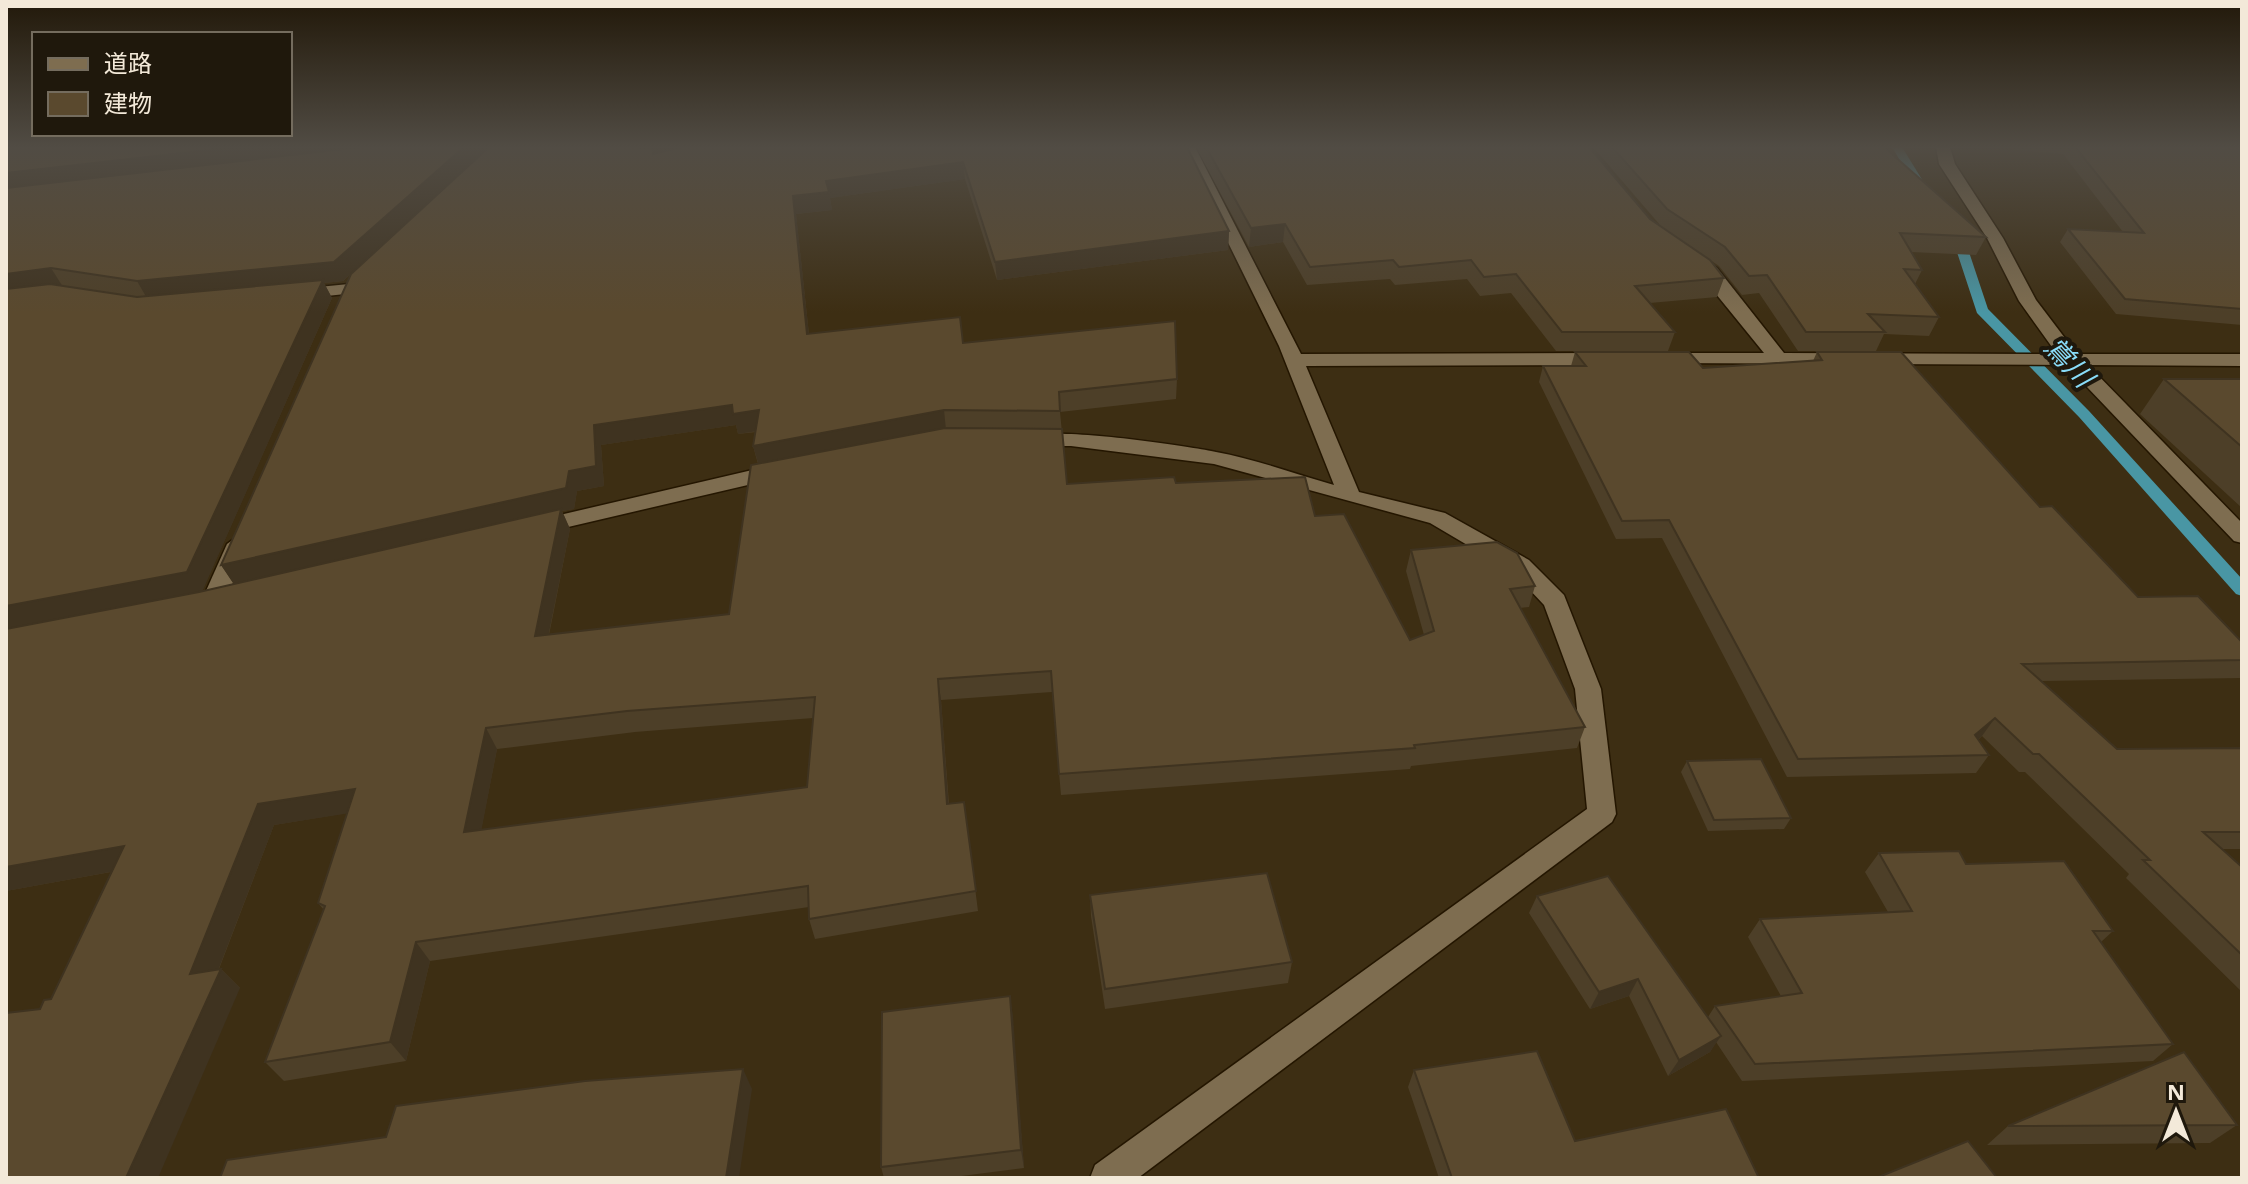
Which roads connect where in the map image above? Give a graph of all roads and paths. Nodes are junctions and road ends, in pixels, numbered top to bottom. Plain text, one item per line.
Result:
1 (1215, 202) edge
2 (1972, 202) edge
3 (1685, 253) edge
4 (272, 296) edge
5 (337, 317) edge
6 (2065, 358) junction
7 (1778, 359) junction
8 (1294, 360) junction
9 (2242, 360) edge
10 (1009, 439) edge
11 (801, 466) edge
12 (1350, 497) junction
13 (244, 531) edge
14 (508, 534) edge
15 (2242, 536) edge
16 (240, 596) edge
17 (213, 602) junction
18 (183, 608) edge
19 (1108, 1178) edge

1 - 8 street
2 - 6 street
3 - 7 street
4 - 5 street
6 - 7 street
6 - 9 street
6 - 15 street
7 - 8 street
8 - 12 street
10 - 12 street
11 - 14 street
12 - 19 street
13 - 17 street
16 - 17 street
17 - 18 street

